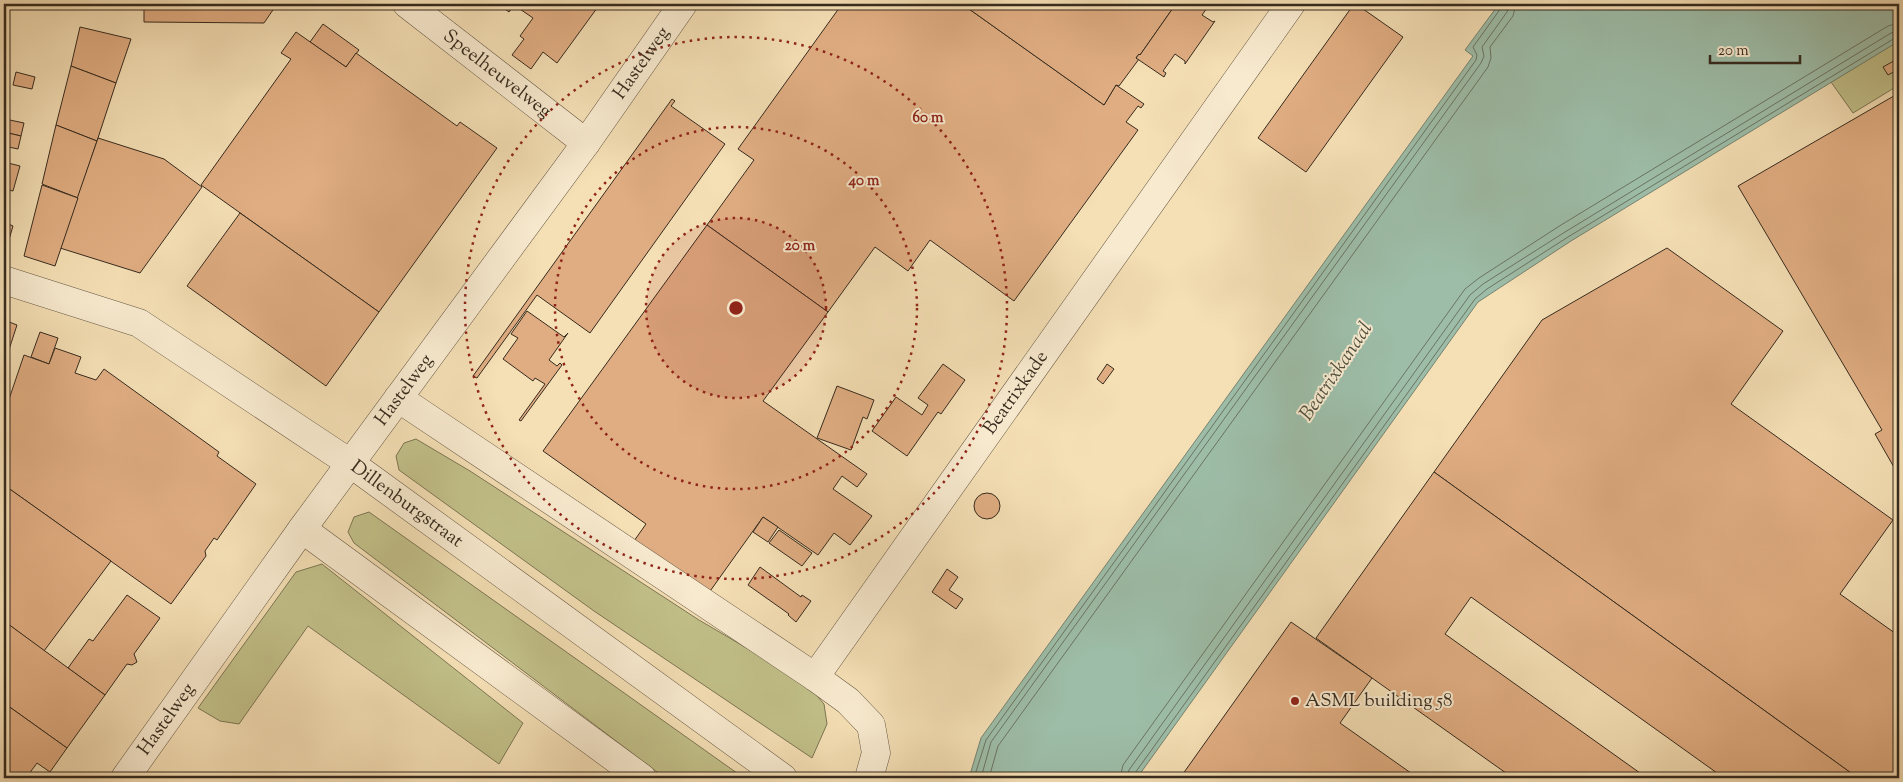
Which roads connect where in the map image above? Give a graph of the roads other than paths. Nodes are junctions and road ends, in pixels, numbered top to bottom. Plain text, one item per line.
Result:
1 (407, 4) edge
2 (684, 4) edge
3 (1291, 4) edge
4 (586, 143) junction
5 (4, 280) edge
6 (398, 398) junction
7 (350, 463) junction
8 (302, 529) junction
9 (815, 677) junction
10 (125, 778) edge
11 (642, 778) edge
12 (783, 778) edge
13 (870, 778) edge

1 - 4 street, Speelheuvelweg
2 - 4 street, Hastelweg
3 - 9 street, Beatrixkade
4 - 6 street, Hastelweg
5 - 7 street, Dillenburgstraat
6 - 7 street, Hastelweg
6 - 9 street
7 - 8 street, Hastelweg
7 - 12 street, Dillenburgstraat
8 - 10 street, Hastelweg
8 - 11 street
9 - 13 street

